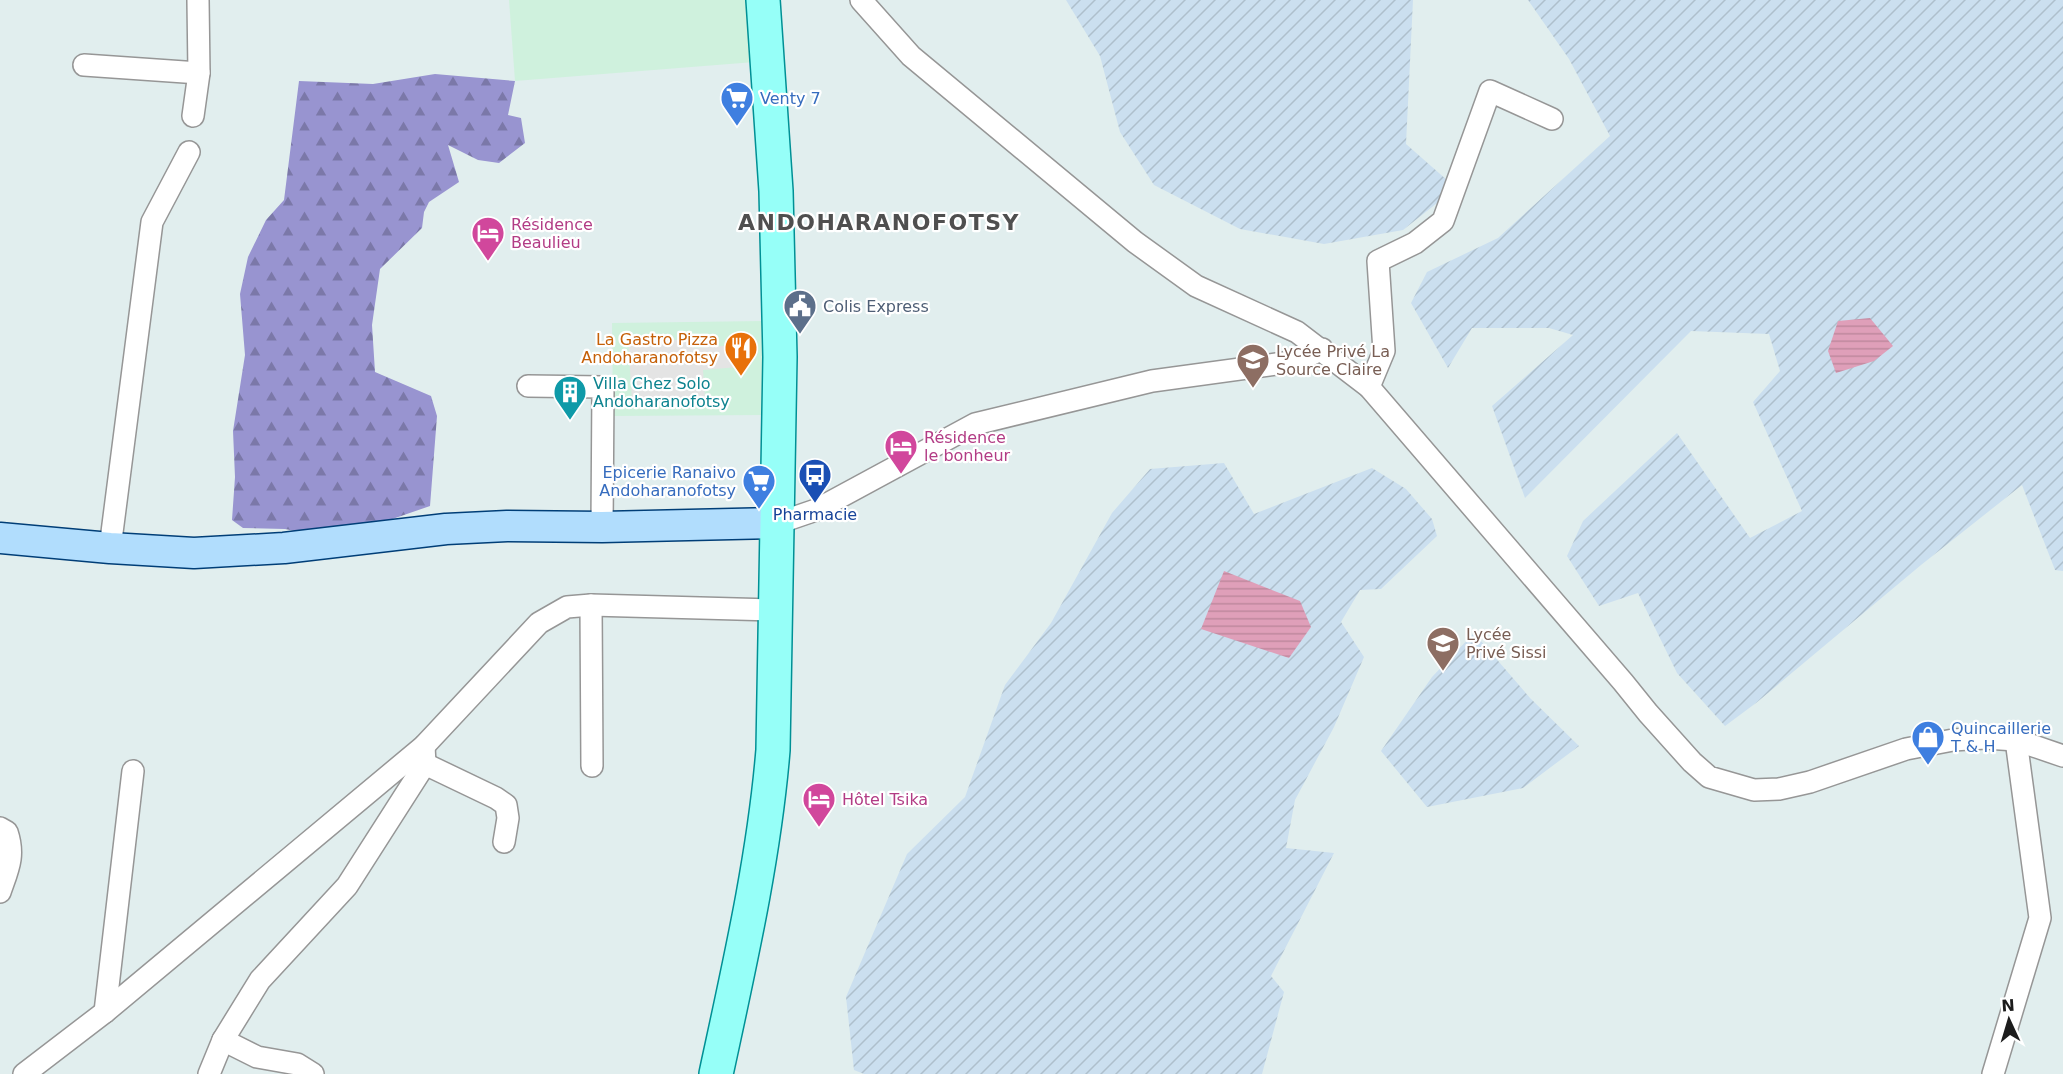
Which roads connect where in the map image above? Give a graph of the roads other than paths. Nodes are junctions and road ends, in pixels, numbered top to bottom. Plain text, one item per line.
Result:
1 (198, 0) edge
2 (763, 0) edge
3 (861, 0) edge
4 (84, 65) dead end
5 (199, 73) junction
6 (193, 116) dead end
7 (1551, 119) dead end
8 (189, 152) dead end
9 (1322, 349) junction
10 (528, 386) dead end
11 (1369, 387) junction
12 (778, 523) junction
13 (602, 527) junction
14 (0, 538) edge
15 (110, 548) junction
16 (591, 605) junction
17 (776, 610) junction
18 (2016, 740) junction
19 (424, 755) junction
20 (2063, 756) edge
21 (592, 766) dead end
22 (133, 771) dead end
23 (2063, 771) edge
24 (0, 828) edge
25 (504, 842) dead end
26 (0, 892) edge
27 (105, 1012) junction
28 (223, 1040) junction
29 (24, 1074) edge
30 (209, 1074) edge
31 (313, 1074) edge
32 (716, 1074) edge
33 (1993, 1074) edge

1 - 5 street
2 - 12 main road
3 - 9 street
4 - 5 street
5 - 6 street
7 - 11 street
8 - 15 street
9 - 11 street
9 - 12 street
10 - 13 street
11 - 18 street
12 - 13 street
12 - 17 main road
13 - 15 street
14 - 15 street
16 - 17 street
16 - 19 street
16 - 21 street
17 - 32 main road
18 - 20 street
18 - 23 street
18 - 33 street
19 - 25 street
19 - 27 street
19 - 28 street
22 - 27 street
24 - 26 street
27 - 29 street
28 - 30 street
28 - 31 street

